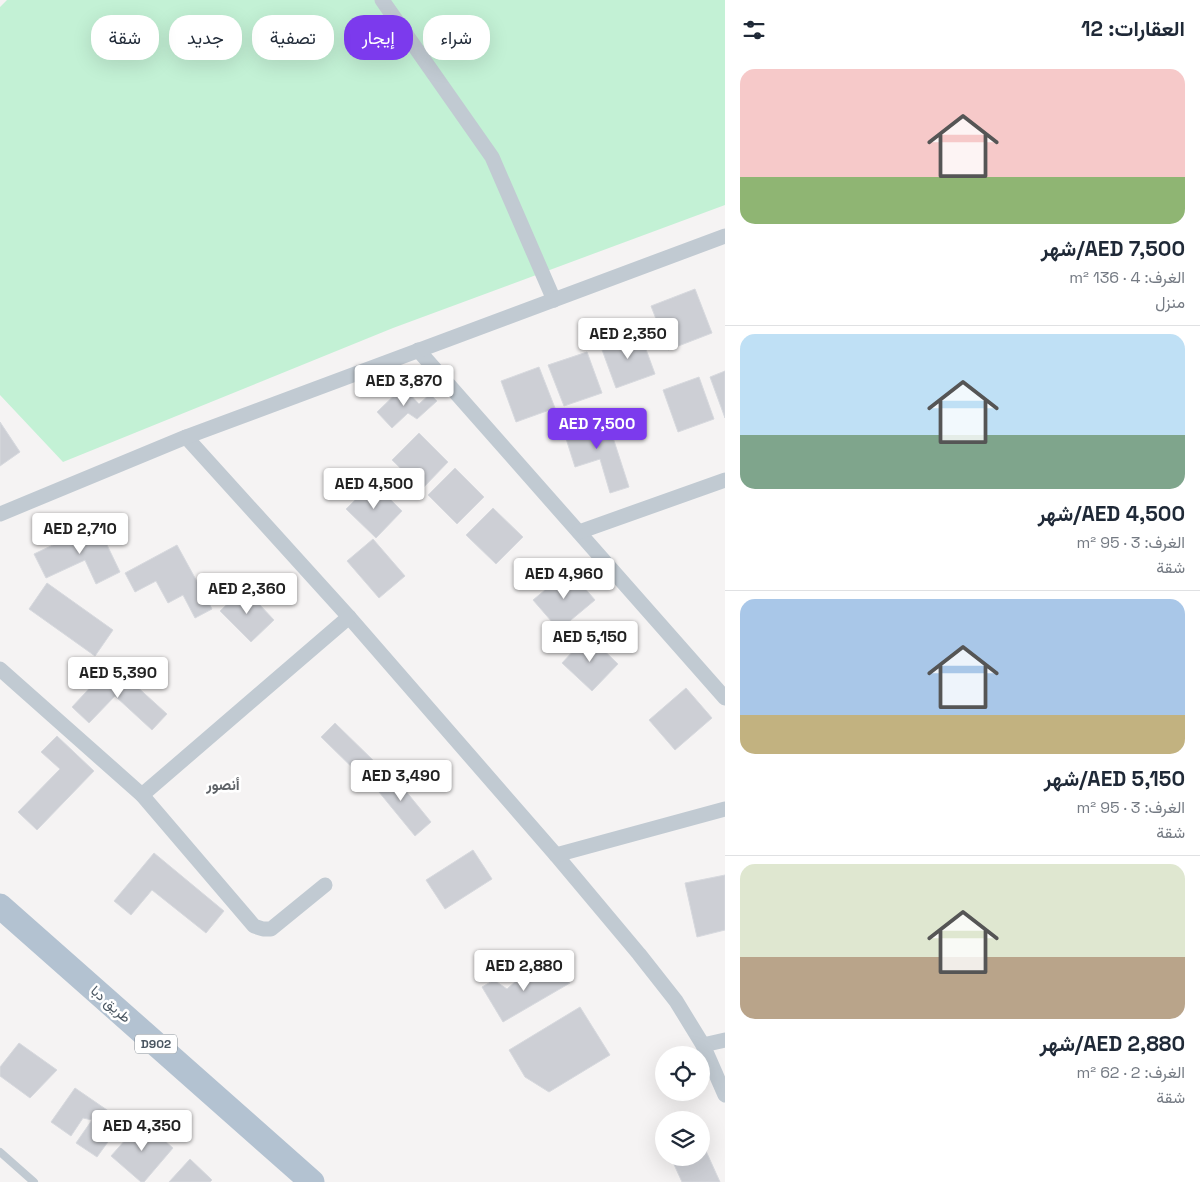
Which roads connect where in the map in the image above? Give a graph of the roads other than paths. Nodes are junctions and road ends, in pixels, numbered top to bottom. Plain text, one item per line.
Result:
1 (382, 0) edge
2 (725, 236) edge
3 (554, 300) junction
4 (418, 350) junction
5 (186, 437) junction
6 (725, 480) edge
7 (0, 514) edge
8 (578, 532) junction
9 (349, 617) junction
10 (0, 669) edge
11 (725, 698) edge
12 (142, 795) junction
13 (725, 809) edge
14 (556, 854) junction
15 (325, 885) dead end
16 (0, 906) edge
17 (725, 1040) edge
18 (703, 1045) junction
19 (725, 1095) edge
20 (0, 1152) edge
21 (34, 1182) edge
22 (312, 1182) edge

1 - 3 street
2 - 3 street
3 - 4 street
4 - 5 street
4 - 8 street
5 - 7 street
5 - 9 street
6 - 8 street
8 - 11 street
9 - 12 street
9 - 14 street
10 - 12 street
12 - 15 street
13 - 14 street
14 - 18 street
16 - 22 main road, طريق دبا / D902
17 - 18 street
18 - 19 street
20 - 21 lane

